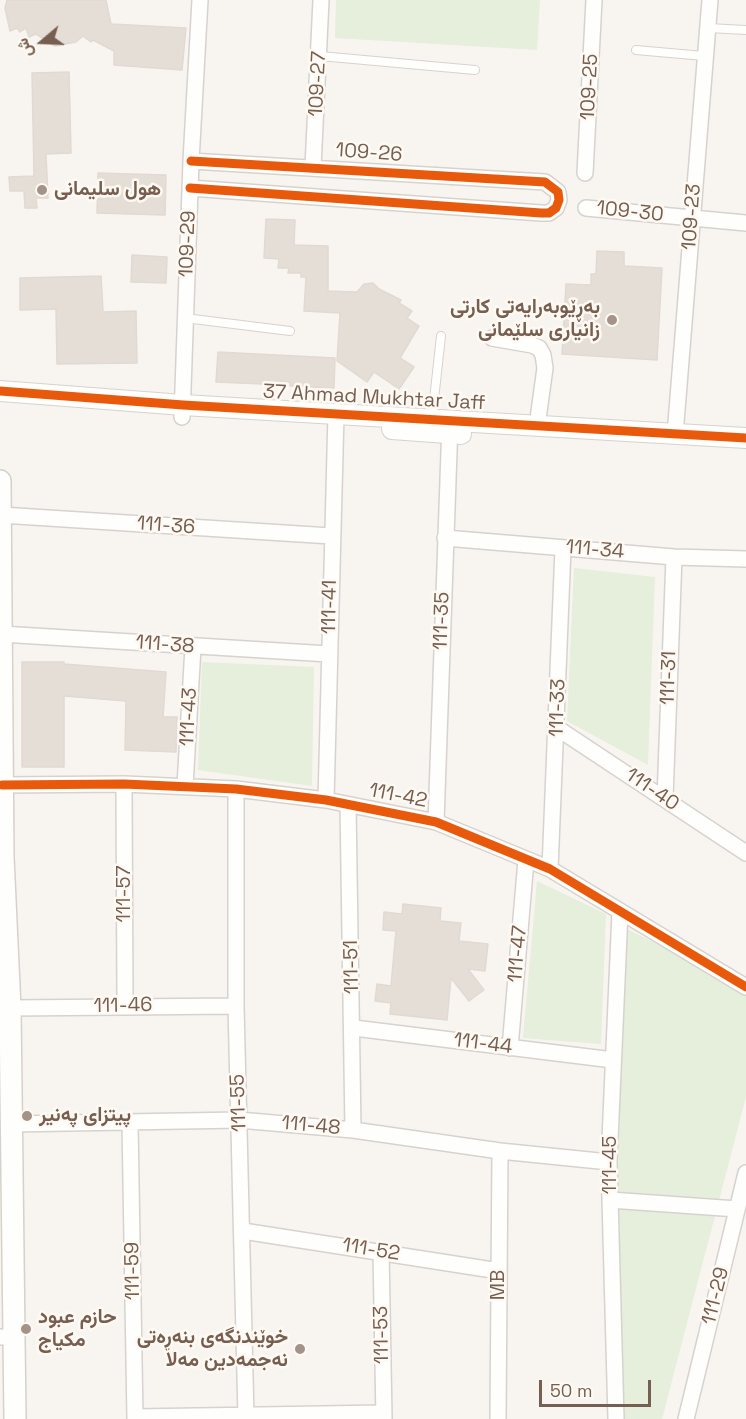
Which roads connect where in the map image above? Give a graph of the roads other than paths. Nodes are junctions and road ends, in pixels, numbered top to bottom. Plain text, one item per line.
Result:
1 (200, 0) edge
2 (321, 0) edge
3 (594, 0) edge
4 (710, 0) edge
5 (708, 28) junction
6 (746, 30) edge
7 (636, 50) dead end
8 (320, 56) junction
9 (704, 56) junction
10 (475, 70) dead end
11 (191, 160) junction
12 (313, 167) junction
13 (585, 173) dead end
14 (190, 188) junction
15 (586, 208) dead end
16 (693, 218) junction
17 (746, 223) edge
18 (185, 318) junction
19 (290, 331) dead end
20 (441, 336) dead end
21 (492, 338) dead end
22 (0, 391) edge
23 (0, 405) edge
24 (183, 411) junction
25 (335, 420) junction
26 (444, 424) junction
27 (537, 426) junction
28 (675, 435) junction
29 (746, 438) edge
30 (746, 450) edge
31 (0, 481) edge
32 (1, 515) edge
33 (331, 536) junction
34 (445, 538) junction
35 (563, 548) junction
36 (674, 557) junction
37 (746, 559) edge
38 (1, 634) edge
39 (194, 647) junction
40 (329, 654) junction
41 (558, 728) junction
42 (124, 784) junction
43 (2, 785) junction
44 (185, 786) junction
45 (236, 789) junction
46 (665, 798) junction
47 (326, 800) junction
48 (348, 805) junction
49 (436, 822) junction
50 (746, 853) edge
51 (526, 860) junction
52 (550, 869) junction
53 (620, 912) junction
54 (746, 987) edge
55 (125, 1005) junction
56 (236, 1006) junction
57 (10, 1008) junction
58 (354, 1028) junction
59 (510, 1048) junction
60 (613, 1059) junction
61 (239, 1120) junction
62 (130, 1122) junction
63 (11, 1124) junction
64 (354, 1130) junction
65 (500, 1152) junction
66 (609, 1162) junction
67 (746, 1173) edge
68 (610, 1200) junction
69 (737, 1209) junction
70 (243, 1231) junction
71 (0, 1249) edge
72 (381, 1251) junction
73 (499, 1271) junction
74 (1, 1337) edge
75 (383, 1416) edge
76 (246, 1417) junction
77 (135, 1418) edge
78 (4, 1419) edge
79 (15, 1419) edge
80 (498, 1419) edge
81 (616, 1419) edge
82 (686, 1419) edge

1 - 11 street, 109-29
2 - 8 street, 109-27
3 - 13 street, 109-25
4 - 5 street, 109-23
5 - 6 lane
5 - 9 street, 109-23
7 - 9 lane
8 - 10 lane
8 - 12 street, 109-27
9 - 16 street, 109-23
11 - 12 street, 109-26
11 - 14 street, 109-29
12 - 14 street, 109-26
14 - 18 street, 109-29
15 - 16 street, 109-30
16 - 17 street, 109-30
16 - 28 street, 109-23
18 - 19 lane
18 - 24 street, 109-29
20 - 26 lane
21 - 27 street
22 - 24 street, 37 Ahmad Mukhtar Jaff
23 - 24 street, 37 Ahmad Mukhtar Jaff
24 - 25 street, 37 Ahmad Mukhtar Jaff
25 - 26 street, 37 Ahmad Mukhtar Jaff
25 - 33 street, 111-41
26 - 27 street, 37 Ahmad Mukhtar Jaff
26 - 30 street, 37 Ahmad Mukhtar Jaff
26 - 34 street, 111-35
27 - 28 street, 37 Ahmad Mukhtar Jaff
28 - 29 street, 37 Ahmad Mukhtar Jaff
31 - 32 main road
32 - 33 street, 111-36
32 - 38 main road
33 - 40 street, 111-41
34 - 35 street, 111-34
34 - 49 street, 111-35
35 - 36 street, 111-34
35 - 41 street, 111-33
36 - 37 street, 111-34
36 - 46 street, 111-31
38 - 39 street, 111-38
38 - 43 main road
39 - 40 street, 111-38
39 - 44 street, 111-43
40 - 47 street, 111-41
41 - 46 street, 111-40
41 - 52 street, 111-33
42 - 43 street, 111-42
42 - 44 street, 111-42
42 - 55 street, 111-57
43 - 57 main road
44 - 45 street, 111-42
45 - 47 street, 111-42
45 - 56 street, 111-55
46 - 50 street, 111-40
47 - 48 street, 111-42
48 - 49 street, 111-42
48 - 58 street, 111-51
49 - 51 street, 111-42
51 - 52 street, 111-42
51 - 59 street, 111-47
52 - 53 street, 111-42
53 - 54 street, 111-42
53 - 60 street, 111-45
55 - 56 street, 111-46
55 - 57 street, 111-46
56 - 61 street, 111-55
57 - 63 main road
58 - 59 street, 111-44
58 - 64 street, 111-51
59 - 60 street, 111-44
60 - 66 street, 111-45
61 - 62 street, 111-48
61 - 64 street, 111-48
61 - 70 street, 111-55
62 - 63 street, 111-48
62 - 77 street, 111-59
63 - 79 main road
64 - 65 street, 111-48
65 - 66 street, 111-48
65 - 73 street, MB
66 - 68 street, 111-45
67 - 69 street, 111-29
68 - 69 street
68 - 81 street, 111-45
69 - 82 street, 111-29
70 - 72 street, 111-52
70 - 76 street, 111-55
71 - 74 main road
72 - 73 street, 111-52
72 - 75 street, 111-53
73 - 80 street, MB
74 - 78 main road
75 - 76 street
76 - 77 street

